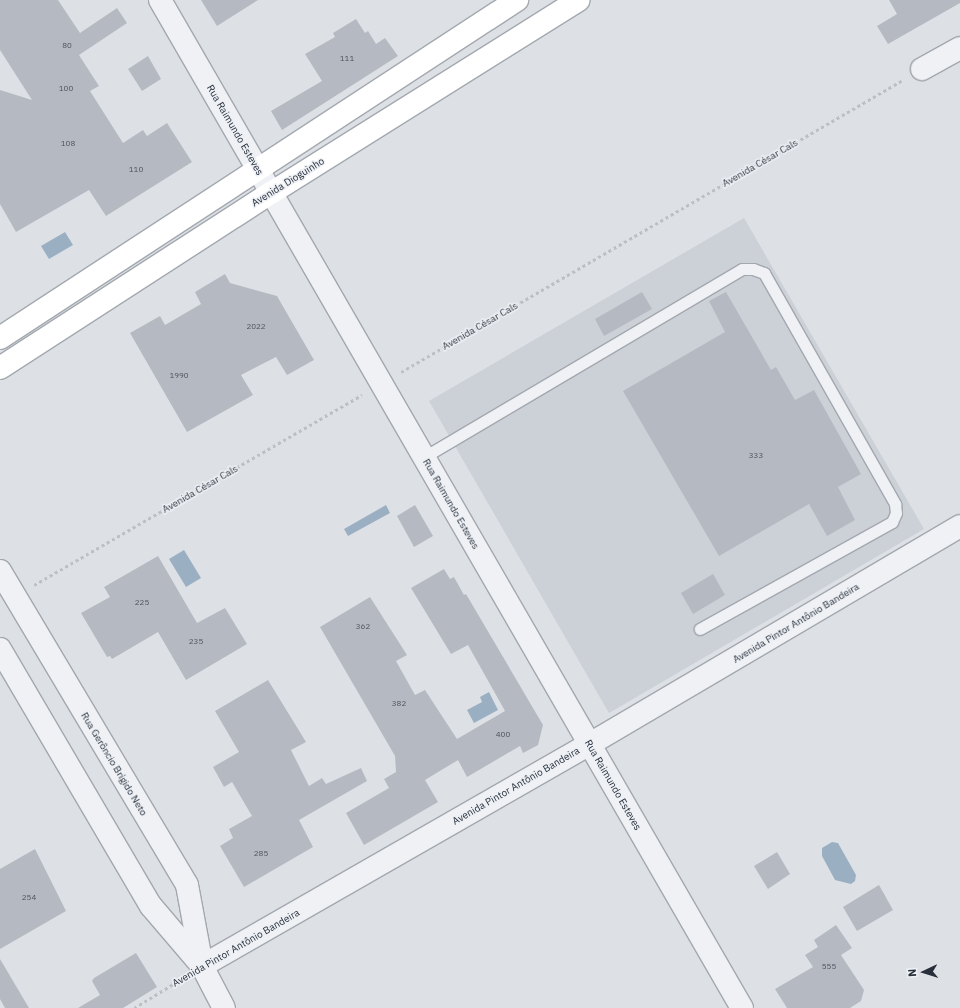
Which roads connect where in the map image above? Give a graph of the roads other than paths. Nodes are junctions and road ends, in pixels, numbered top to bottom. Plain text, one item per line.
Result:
1 (160, 0) edge
2 (517, 0) edge
3 (579, 0) edge
4 (960, 48) edge
5 (922, 69) road end
6 (258, 169) junction
7 (271, 193) junction
8 (0, 338) edge
9 (0, 368) edge
10 (424, 457) junction
11 (960, 526) edge
12 (0, 571) edge
13 (7, 600) edge
14 (700, 629) dead end
15 (0, 649) edge
16 (590, 744) junction
17 (202, 966) junction
18 (224, 1008) edge
19 (742, 1008) edge

1 - 6 street, Rua Raimundo Esteves
2 - 6 main road
3 - 7 main road, Avenida Dioguinho
4 - 5 street
6 - 7 street, Rua Raimundo Esteves
6 - 8 main road
7 - 9 main road, Avenida Dioguinho
7 - 10 street, Rua Raimundo Esteves
10 - 14 lane
10 - 16 street, Rua Raimundo Esteves
11 - 16 street, Avenida Pintor Antônio Bandeira
12 - 13 street, Rua Gerôncio Brígido Neto
13 - 17 street, Rua Gerôncio Brígido Neto
15 - 17 street, Rua Gerôncio Brígido Neto
16 - 17 street, Avenida Pintor Antônio Bandeira
16 - 19 street, Rua Raimundo Esteves
17 - 18 street, Rua Gerôncio Brígido Neto

